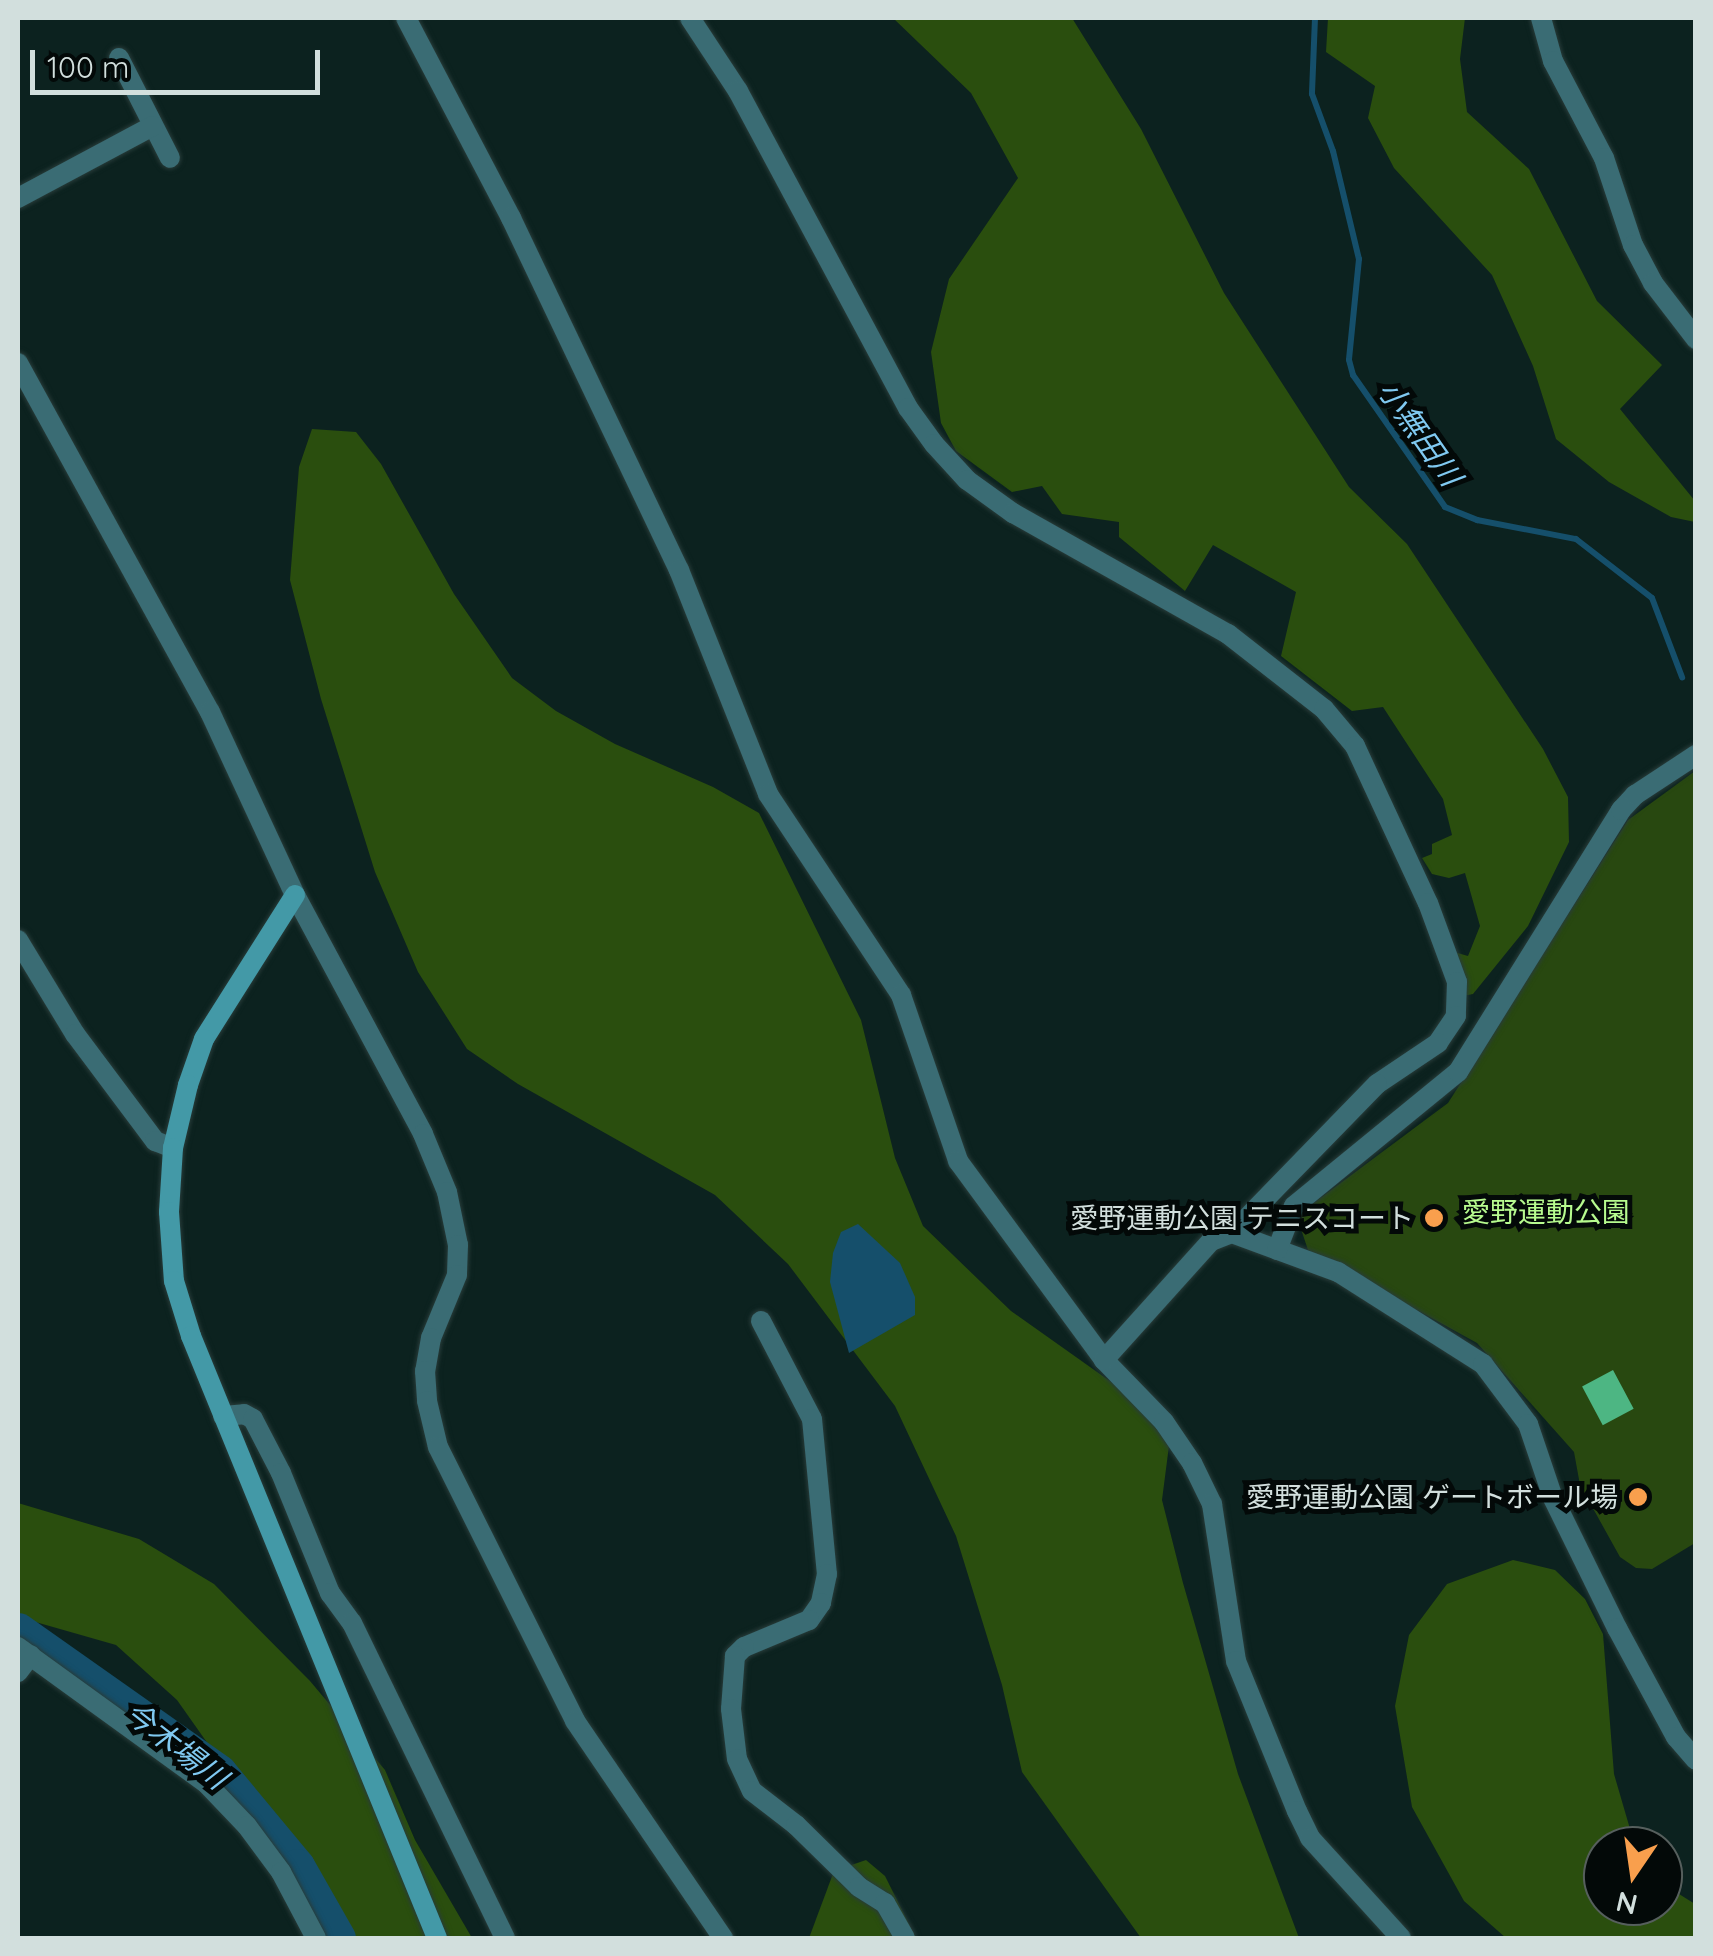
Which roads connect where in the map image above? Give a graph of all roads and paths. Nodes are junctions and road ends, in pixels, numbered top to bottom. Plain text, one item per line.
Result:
1 (406, 18) edge
2 (690, 18) edge
3 (1541, 18) edge
4 (119, 58) dead end
5 (154, 126) junction
6 (170, 158) dead end
7 (18, 198) edge
8 (1696, 340) edge
9 (18, 363) edge
10 (1696, 755) edge
11 (295, 896) junction
12 (18, 940) edge
13 (173, 1148) junction
14 (1232, 1233) junction
15 (1277, 1250) junction
16 (761, 1321) dead end
17 (1104, 1360) junction
18 (224, 1416) junction
19 (22, 1658) edge
20 (1696, 1760) edge
21 (316, 1938) edge
22 (438, 1938) edge
23 (505, 1938) edge
24 (723, 1938) edge
25 (904, 1938) edge
26 (1402, 1938) edge

1 - 17 street
2 - 14 street
3 - 8 street
4 - 5 street
5 - 6 street
5 - 7 street
9 - 11 street
10 - 15 street
11 - 13 street
11 - 24 street
12 - 13 street
13 - 18 street
14 - 15 street
14 - 17 street
15 - 20 street
16 - 25 street
17 - 26 street
18 - 22 street
18 - 23 street
19 - 21 street

